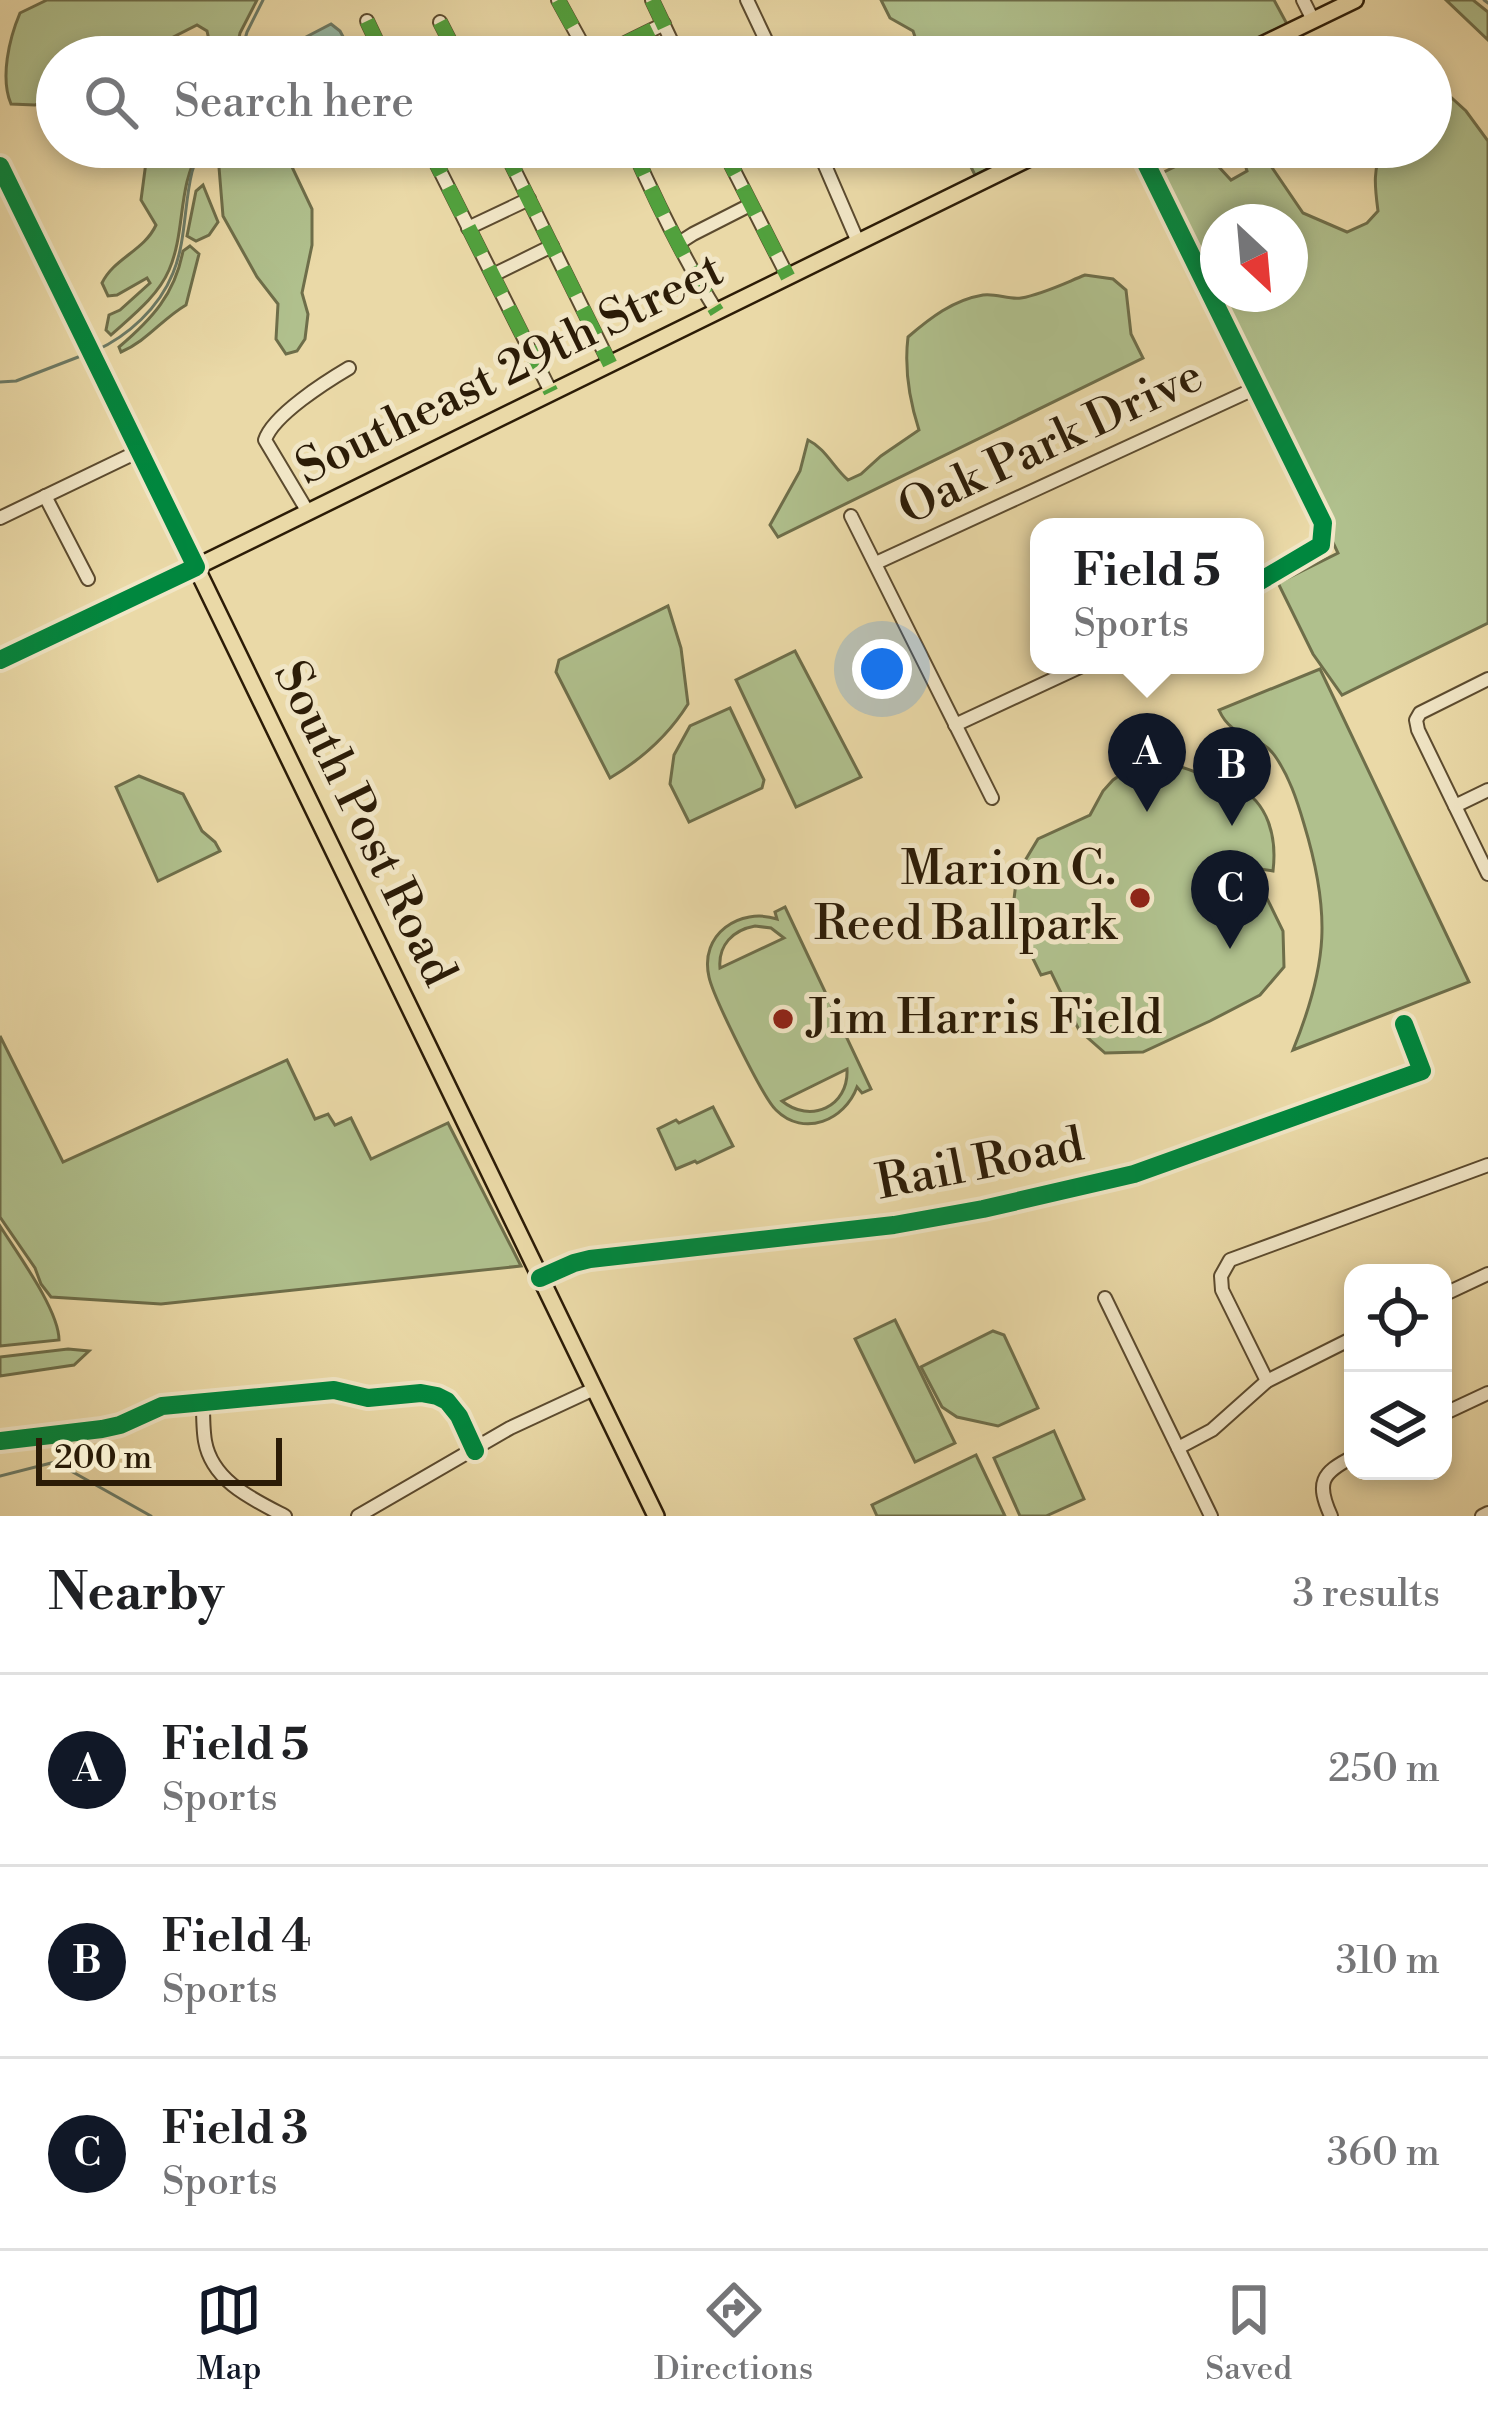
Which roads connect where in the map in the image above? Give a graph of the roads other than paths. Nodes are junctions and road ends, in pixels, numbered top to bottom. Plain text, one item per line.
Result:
1 (559, 0) edge
2 (652, 0) edge
3 (747, 0) edge
4 (1303, 0) edge
5 (1355, 0) edge
6 (1313, 20) junction
7 (367, 21) dead end
8 (440, 22) dead end
9 (664, 24) junction
10 (374, 36) edge
11 (447, 36) edge
12 (575, 36) edge
13 (640, 36) edge
14 (670, 36) edge
15 (764, 36) edge
16 (1280, 36) edge
17 (0, 166) edge
18 (439, 168) edge
19 (514, 168) edge
20 (640, 168) edge
21 (732, 168) edge
22 (826, 168) edge
23 (1009, 168) edge
24 (1148, 168) edge
25 (529, 199) junction
26 (750, 205) junction
27 (469, 228) junction
28 (858, 242) junction
29 (679, 243) junction
30 (552, 246) junction
31 (493, 275) junction
32 (788, 277) junction
33 (717, 312) junction
34 (610, 364) junction
35 (350, 368) dead end
36 (1256, 388) junction
37 (551, 392) junction
38 (137, 452) junction
39 (45, 496) junction
40 (308, 512) junction
41 (851, 515) dead end
42 (0, 518) edge
43 (875, 563) junction
44 (196, 567) junction
45 (88, 579) dead end
46 (1264, 579) edge
47 (0, 660) edge
48 (1065, 674) edge
49 (1488, 679) edge
50 (955, 725) junction
51 (1488, 790) edge
52 (992, 798) dead end
53 (1455, 806) junction
54 (1488, 874) edge
55 (1404, 1024) dead end
56 (1488, 1165) edge
57 (1488, 1274) edge
58 (541, 1278) junction
59 (1452, 1291) edge
60 (1106, 1298) dead end
61 (1344, 1342) edge
62 (1267, 1381) junction
63 (594, 1389) junction
64 (1488, 1393) edge
65 (203, 1402) junction
66 (1452, 1410) edge
67 (0, 1442) edge
68 (1178, 1448) junction
69 (475, 1450) junction
70 (1344, 1463) edge
71 (285, 1516) edge
72 (358, 1516) edge
73 (656, 1516) edge
74 (1211, 1516) edge
75 (1331, 1516) edge

1 - 12 street
2 - 9 street
3 - 15 street
4 - 6 street
5 - 6 main road
6 - 16 main road
7 - 10 street
8 - 11 street
9 - 13 street
9 - 14 street
17 - 38 street, South Post Road
18 - 27 street
19 - 25 street
20 - 29 street
21 - 26 street
22 - 28 street
23 - 28 main road, Southeast 29th Street
24 - 36 street
25 - 27 street
25 - 30 street
26 - 29 street
26 - 32 street
27 - 31 street
28 - 32 main road, Southeast 29th Street
29 - 33 street
30 - 31 street
30 - 34 street
31 - 37 street
32 - 33 main road, Southeast 29th Street
33 - 34 main road, Southeast 29th Street
34 - 37 main road, Southeast 29th Street
35 - 40 street
36 - 43 street, Oak Park Drive
36 - 46 street
37 - 40 main road, Southeast 29th Street
38 - 39 street
38 - 44 street, South Post Road
39 - 42 street
39 - 45 street
40 - 44 main road, Southeast 29th Street
41 - 43 street
43 - 50 street
44 - 47 street, Southeast 29th Street
44 - 58 main road, South Post Road
48 - 50 street
49 - 53 street
50 - 52 street
51 - 53 street
53 - 54 street
55 - 58 street, Rail Road
56 - 62 street
57 - 59 street
58 - 63 main road, South Post Road
60 - 68 street
61 - 62 street
62 - 68 street
63 - 69 street
63 - 73 main road, South Post Road
64 - 66 street
65 - 67 street
65 - 69 street
65 - 71 street
68 - 74 street
69 - 72 street
70 - 75 street

